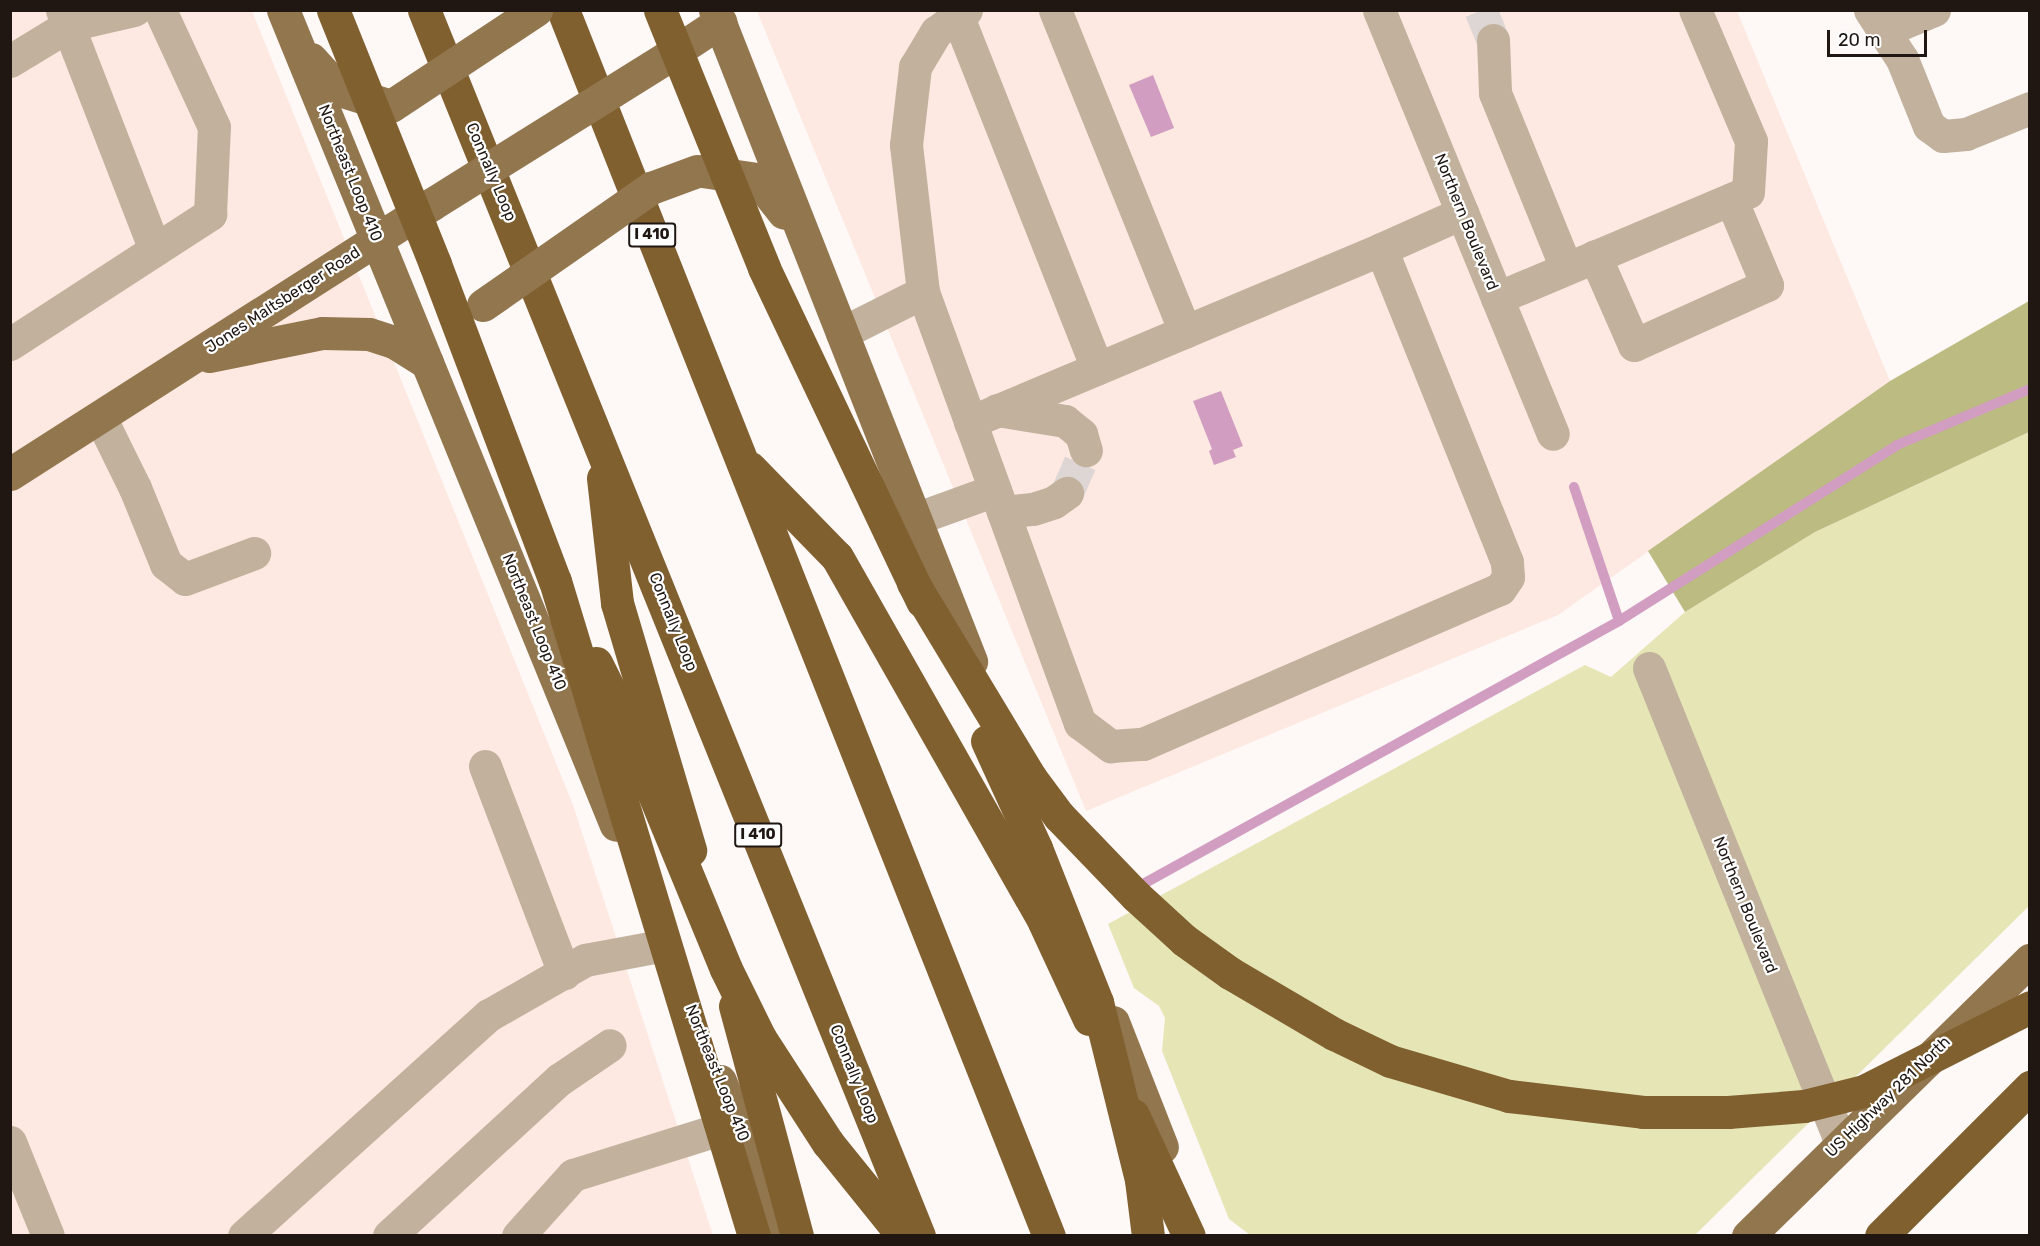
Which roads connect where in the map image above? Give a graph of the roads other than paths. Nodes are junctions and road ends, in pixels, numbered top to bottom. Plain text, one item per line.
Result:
1 (134, 10) edge
2 (160, 10) edge
3 (283, 10) edge
4 (333, 10) edge
5 (424, 10) edge
6 (536, 10) edge
7 (563, 10) edge
8 (660, 10) edge
9 (1056, 10) edge
10 (1379, 10) edge
11 (1695, 10) edge
12 (1934, 10) edge
13 (724, 14) edge
14 (962, 14) edge
15 (65, 18) edge
16 (1878, 20) edge
17 (1493, 40) tunnel mouth
18 (297, 44) junction
19 (10, 61) edge
20 (2030, 108) edge
21 (1731, 199) junction
22 (1462, 213) junction
23 (377, 239) junction
24 (805, 240) junction
25 (1382, 249) junction
26 (155, 250) junction
27 (1595, 256) junction
28 (1566, 268) junction
29 (922, 292) junction
30 (1497, 298) junction
31 (1185, 332) junction
32 (842, 333) junction
33 (10, 344) edge
34 (190, 359) junction
35 (427, 363) junction
36 (1097, 368) junction
37 (984, 416) junction
38 (100, 417) junction
39 (598, 434) junction
40 (1553, 434) dead end
41 (1086, 450) dead end
42 (741, 459) junction
43 (10, 474) edge
44 (476, 481) junction
45 (1067, 493) tunnel mouth
46 (999, 501) junction
47 (915, 519) junction
48 (254, 553) dead end
49 (555, 581) junction
50 (913, 583) junction
51 (1649, 668) dead end
52 (485, 766) dead end
53 (665, 945) junction
54 (2030, 960) edge
55 (564, 973) junction
56 (2030, 1007) edge
57 (610, 1046) dead end
58 (2030, 1087) edge
59 (737, 1124) junction
60 (10, 1142) edge
61 (1841, 1143) junction
62 (48, 1236) edge
63 (244, 1236) edge
64 (389, 1236) edge
65 (518, 1236) edge
66 (754, 1236) edge
67 (782, 1236) edge
68 (797, 1236) edge
69 (903, 1236) edge
70 (919, 1236) edge
71 (1049, 1236) edge
72 (1149, 1236) edge
73 (1189, 1236) edge
74 (1197, 1236) edge
75 (1748, 1236) edge
76 (1881, 1236) edge

1 - 15 street
2 - 26 street
3 - 18 main road, Northeast Loop 410
4 - 49 highway, bridge
5 - 39 highway, Connally Loop / I 410
6 - 18 main road, bridge
7 - 42 highway, I 410
8 - 50 highway, bridge
9 - 31 street
10 - 22 street, Northern Boulevard
11 - 21 street
12 - 16 street
13 - 23 main road, Jones Maltsberger Road, bridge
13 - 24 main road
14 - 29 street
14 - 36 street
15 - 19 street
15 - 26 street
16 - 20 street
17 - 28 street
18 - 23 main road, Northeast Loop 410
21 - 27 street
21 - 27 street
22 - 25 street
22 - 30 street, Northern Boulevard
23 - 34 main road, Jones Maltsberger Road
23 - 35 main road, Northeast Loop 410
24 - 32 main road
24 - 44 main road, bridge
25 - 31 street
25 - 46 street
26 - 33 street
27 - 28 street
28 - 30 street
29 - 32 street
29 - 37 street
30 - 40 street, Northern Boulevard
31 - 36 street
32 - 47 main road
34 - 35 main road
34 - 38 main road, Jones Maltsberger Road
35 - 44 main road, Northeast Loop 410
36 - 37 street
37 - 41 street
37 - 46 street
38 - 43 main road, Jones Maltsberger Road
38 - 48 street
39 - 68 highway
39 - 70 highway, Connally Loop / I 410
42 - 71 highway, I 410
42 - 73 highway
44 - 53 main road, Northeast Loop 410
45 - 46 street
46 - 47 street
47 - 74 main road
49 - 66 highway, bridge
49 - 69 highway, bridge
50 - 56 highway, bridge
50 - 72 highway, bridge
51 - 61 street, Northern Boulevard
52 - 55 street
53 - 55 street
53 - 59 main road, Northeast Loop 410
54 - 61 main road, US Highway 281 North
55 - 63 street
57 - 64 street
58 - 76 highway
59 - 65 street
59 - 67 main road, Northeast Loop 410
60 - 62 street
61 - 75 main road, US Highway 281 North

